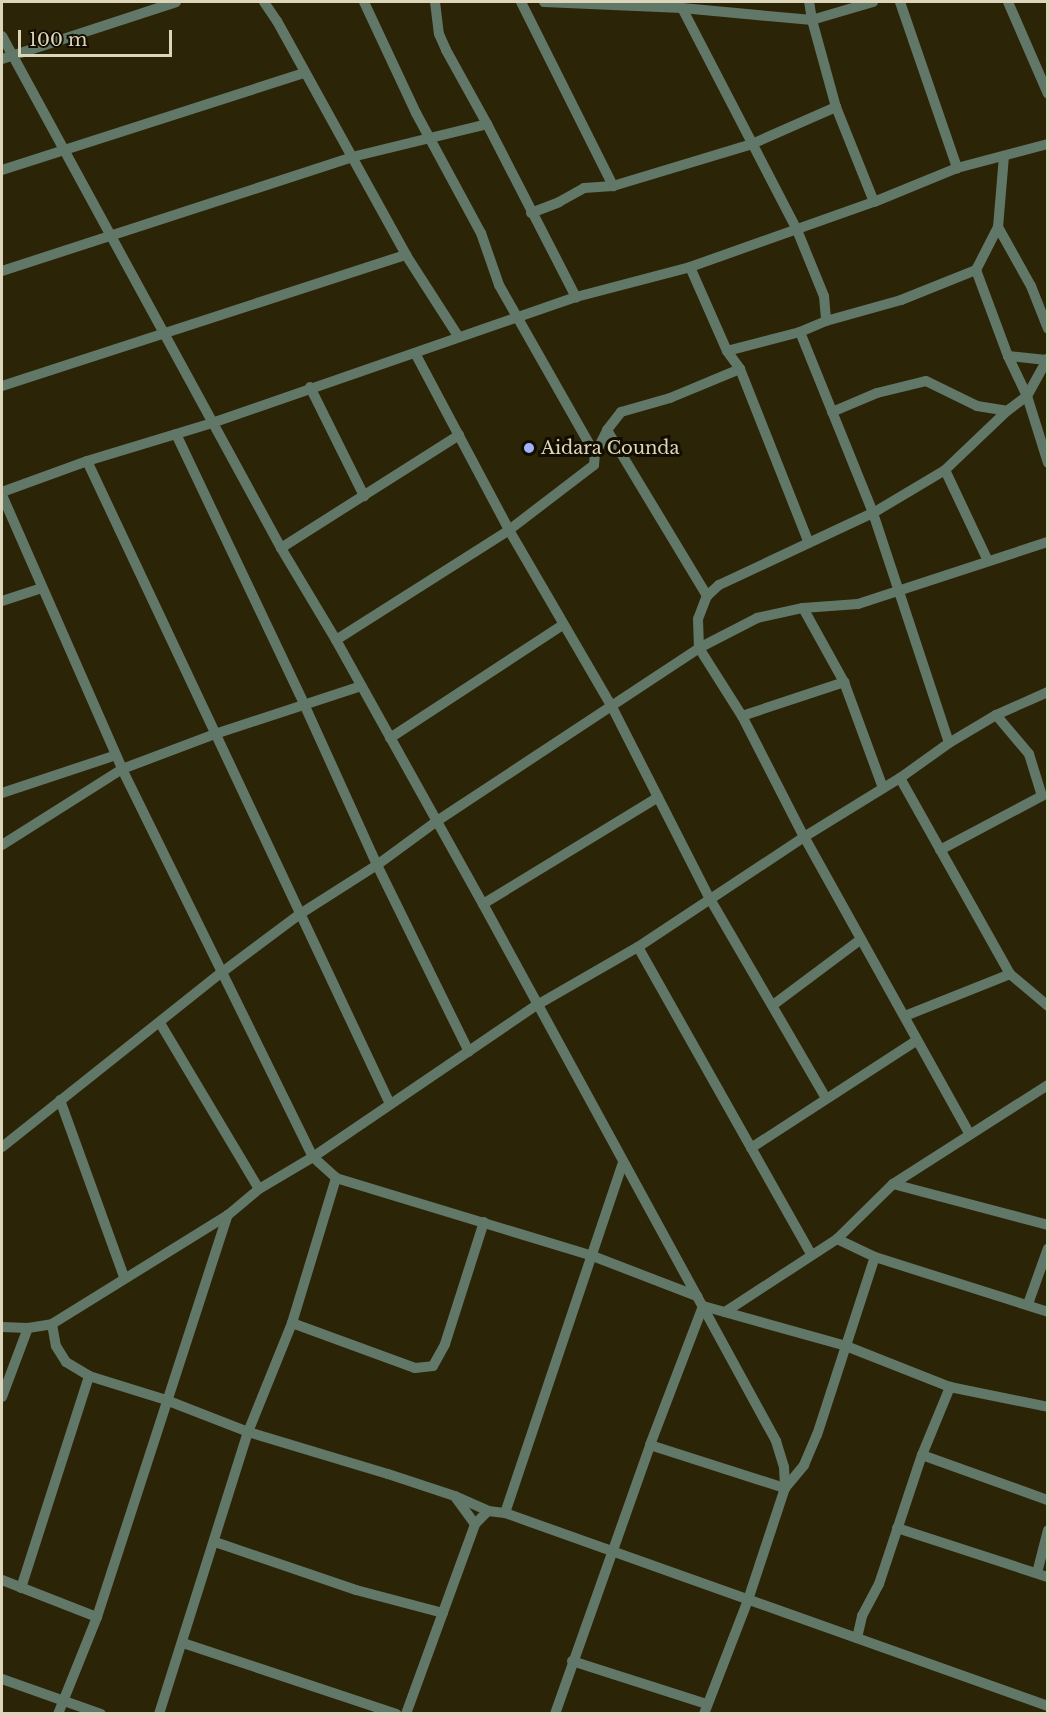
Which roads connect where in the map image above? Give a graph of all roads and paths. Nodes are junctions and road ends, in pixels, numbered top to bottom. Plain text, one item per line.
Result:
1 (176, 2) edge
2 (264, 2) edge
3 (364, 2) edge
4 (435, 2) edge
5 (521, 2) edge
6 (544, 2) edge
7 (808, 2) edge
8 (873, 2) edge
9 (900, 2) edge
10 (1008, 2) edge
11 (602, 3) edge
12 (682, 8) junction
13 (812, 20) junction
14 (2, 36) edge
15 (13, 55) junction
16 (2, 59) edge
17 (305, 73) junction
18 (1047, 94) edge
19 (836, 107) junction
20 (488, 124) junction
21 (431, 139) junction
22 (752, 144) junction
23 (1047, 144) edge
24 (65, 149) junction
25 (1004, 156) junction
26 (352, 157) junction
27 (957, 168) junction
28 (2, 171) edge
29 (613, 186) junction
30 (874, 202) junction
31 (531, 213) junction
32 (998, 227) junction
33 (797, 230) junction
34 (112, 235) junction
35 (406, 255) junction
36 (690, 267) junction
37 (976, 270) junction
38 (2, 271) edge
39 (576, 297) junction
40 (518, 320) junction
41 (826, 321) junction
42 (1047, 329) edge
43 (800, 332) junction
44 (164, 335) junction
45 (458, 336) junction
46 (727, 351) junction
47 (415, 353) junction
48 (1008, 356) junction
49 (1046, 359) edge
50 (740, 369) junction
51 (2, 386) edge
52 (310, 387) junction
53 (1027, 396) junction
54 (1007, 411) junction
55 (832, 412) junction
56 (212, 423) junction
57 (607, 430) junction
58 (176, 434) junction
59 (459, 435) junction
60 (595, 454) junction
61 (87, 461) junction
62 (1047, 463) edge
63 (945, 470) junction
64 (2, 493) edge
65 (364, 496) junction
66 (873, 513) junction
67 (509, 530) junction
68 (1047, 542) edge
69 (808, 543) junction
70 (281, 548) junction
71 (988, 561) junction
72 (42, 588) junction
73 (897, 591) junction
74 (706, 596) junction
75 (2, 601) edge
76 (803, 608) junction
77 (563, 625) junction
78 (336, 640) junction
79 (699, 648) junction
80 (844, 682) junction
81 (362, 686) junction
82 (1047, 692) edge
83 (304, 704) junction
84 (610, 705) junction
85 (742, 716) junction
86 (996, 716) junction
87 (215, 735) junction
88 (390, 738) junction
89 (949, 743) junction
90 (116, 755) junction
91 (123, 769) junction
92 (900, 778) junction
93 (883, 788) junction
94 (2, 793) edge
95 (658, 797) junction
96 (437, 821) junction
97 (804, 837) junction
98 (2, 845) edge
99 (940, 850) junction
100 (377, 865) junction
101 (710, 899) junction
102 (483, 904) junction
103 (300, 914) junction
104 (860, 940) junction
105 (638, 947) junction
106 (221, 973) junction
107 (1010, 974) junction
108 (537, 1005) junction
109 (773, 1005) junction
110 (1047, 1006) edge
111 (905, 1016) junction
112 (160, 1023) junction
113 (916, 1041) junction
114 (469, 1052) junction
115 (1047, 1085) edge
116 (826, 1098) junction
117 (60, 1100) junction
118 (390, 1104) junction
119 (969, 1133) junction
120 (2, 1147) edge
121 (751, 1148) junction
122 (313, 1157) junction
123 (623, 1163) junction
124 (336, 1178) junction
125 (893, 1184) junction
126 (259, 1189) junction
127 (228, 1215) junction
128 (483, 1222) junction
129 (1047, 1225) edge
130 (837, 1239) junction
131 (1047, 1248) edge
132 (811, 1254) junction
133 (590, 1255) junction
134 (875, 1257) junction
135 (124, 1277) junction
136 (697, 1296) junction
137 (1028, 1304) junction
138 (703, 1306) junction
139 (725, 1312) junction
140 (1047, 1312) edge
141 (292, 1323) junction
142 (52, 1324) junction
143 (2, 1328) edge
144 (28, 1328) junction
145 (846, 1346) junction
146 (89, 1376) junction
147 (950, 1387) junction
148 (2, 1398) edge
149 (166, 1400) junction
150 (1047, 1407) edge
151 (248, 1432) junction
152 (650, 1445) junction
153 (922, 1455) junction
154 (785, 1488) junction
155 (455, 1496) junction
156 (1047, 1500) edge
157 (488, 1510) junction
158 (505, 1513) junction
159 (475, 1524) junction
160 (897, 1528) junction
161 (1047, 1530) edge
162 (215, 1542) junction
163 (613, 1550) junction
164 (1042, 1575) edge
165 (2, 1580) edge
166 (21, 1588) junction
167 (748, 1600) junction
168 (443, 1613) junction
169 (97, 1617) junction
170 (857, 1638) junction
171 (183, 1643) junction
172 (572, 1662) junction
173 (2, 1679) edge
174 (63, 1699) junction
175 (1047, 1706) edge
176 (705, 1709) edge
177 (58, 1713) edge
178 (101, 1713) edge
179 (159, 1713) edge
180 (396, 1713) edge
181 (406, 1713) edge
182 (555, 1713) edge

1 - 15 street
2 - 17 street
3 - 21 street
4 - 20 street
5 - 29 street
6 - 11 street
7 - 13 street
8 - 13 street
9 - 27 street
10 - 18 street
11 - 12 street
12 - 13 street
12 - 22 street
13 - 19 street
14 - 15 street
15 - 16 street
15 - 24 street
17 - 24 street
17 - 26 street
19 - 22 street
19 - 30 street
20 - 21 street
20 - 31 street
21 - 26 street
21 - 40 street
22 - 29 street
22 - 33 street
23 - 25 street
24 - 28 street
24 - 34 street
25 - 27 street
25 - 32 street
26 - 34 street
26 - 35 street
27 - 30 street
29 - 31 street
30 - 33 street
31 - 39 street
32 - 37 street
32 - 42 street
33 - 36 street
33 - 41 street
34 - 38 street
34 - 44 street
35 - 44 street
35 - 45 street
36 - 39 street
36 - 46 street
37 - 41 street
37 - 48 street
39 - 40 street
40 - 45 street
40 - 60 street
41 - 43 street
43 - 46 street
43 - 55 street
44 - 51 street
44 - 56 street
45 - 47 street
46 - 50 street
47 - 52 street
47 - 59 street
48 - 49 street
48 - 53 street
49 - 53 street
50 - 57 street
50 - 69 street
52 - 56 street
52 - 65 street
53 - 54 street
53 - 62 street
54 - 55 street
54 - 63 street
55 - 66 street
56 - 58 street
56 - 70 street
57 - 60 street
57 - 74 street
58 - 61 street
58 - 83 street
59 - 65 street
59 - 67 street
60 - 67 street
61 - 64 street
61 - 87 street
63 - 66 street
63 - 71 street
64 - 72 street
65 - 70 street
66 - 69 street
66 - 73 street
67 - 77 street
67 - 78 street
68 - 71 street
69 - 74 street
70 - 78 street
71 - 73 street
72 - 75 street
72 - 90 street
73 - 76 street
73 - 89 street
74 - 79 street
76 - 79 street
76 - 80 street
77 - 84 street
77 - 88 street
78 - 81 street
79 - 84 street
79 - 85 street
80 - 85 street
80 - 93 street
81 - 83 street
81 - 88 street
82 - 86 street
83 - 87 street
83 - 100 street
84 - 95 street
84 - 96 street
85 - 97 street
86 - 89 street
86 - 99 street
87 - 91 street
87 - 103 street
88 - 96 street
89 - 92 street
90 - 91 street
90 - 94 street
91 - 98 street
91 - 106 street
92 - 93 street
92 - 99 street
93 - 97 street
95 - 101 street
95 - 102 street
96 - 100 street
96 - 102 street
97 - 101 street
97 - 104 street
99 - 107 street
100 - 103 street
100 - 114 street
101 - 105 street
101 - 109 street
102 - 108 street
103 - 106 street
103 - 118 street
104 - 109 street
104 - 111 street
105 - 108 street
105 - 121 street
106 - 112 street
106 - 122 street
107 - 110 street
107 - 111 street
108 - 114 street
108 - 123 street
109 - 116 street
111 - 113 street
112 - 117 street
112 - 126 street
113 - 116 street
113 - 119 street
114 - 118 street
115 - 119 street
116 - 121 street
117 - 120 street
117 - 135 street
118 - 122 street
119 - 125 street
121 - 132 street
122 - 124 street
122 - 126 street
123 - 133 street
123 - 136 street
124 - 128 street
124 - 141 street
125 - 129 street
125 - 130 street
126 - 127 street
127 - 135 street
127 - 149 street
128 - 133 street
128 - 141 street
130 - 132 street
130 - 134 street
131 - 137 street
132 - 139 street
133 - 136 street
133 - 158 street
134 - 137 street
134 - 145 street
135 - 142 street
136 - 138 street
137 - 140 street
138 - 139 street
138 - 152 street
138 - 154 street
139 - 145 street
141 - 151 street
142 - 144 street
142 - 146 street
143 - 144 street
144 - 148 street
145 - 147 street
145 - 154 street
146 - 149 street
146 - 166 street
147 - 150 street
147 - 153 street
149 - 151 street
149 - 169 street
151 - 155 street
151 - 162 street
152 - 154 street
152 - 163 street
153 - 156 street
153 - 160 street
154 - 167 street
155 - 157 street
155 - 159 street
157 - 158 street
157 - 159 street
158 - 163 street
159 - 168 street
160 - 164 street
160 - 170 street
161 - 164 street
162 - 168 street
162 - 171 street
163 - 167 street
163 - 172 street
165 - 166 street
166 - 169 street
167 - 170 street
167 - 176 street
168 - 181 street
169 - 174 street
170 - 175 street
171 - 179 street
171 - 180 street
172 - 176 street
172 - 182 street
173 - 174 street
174 - 177 street
174 - 178 street

